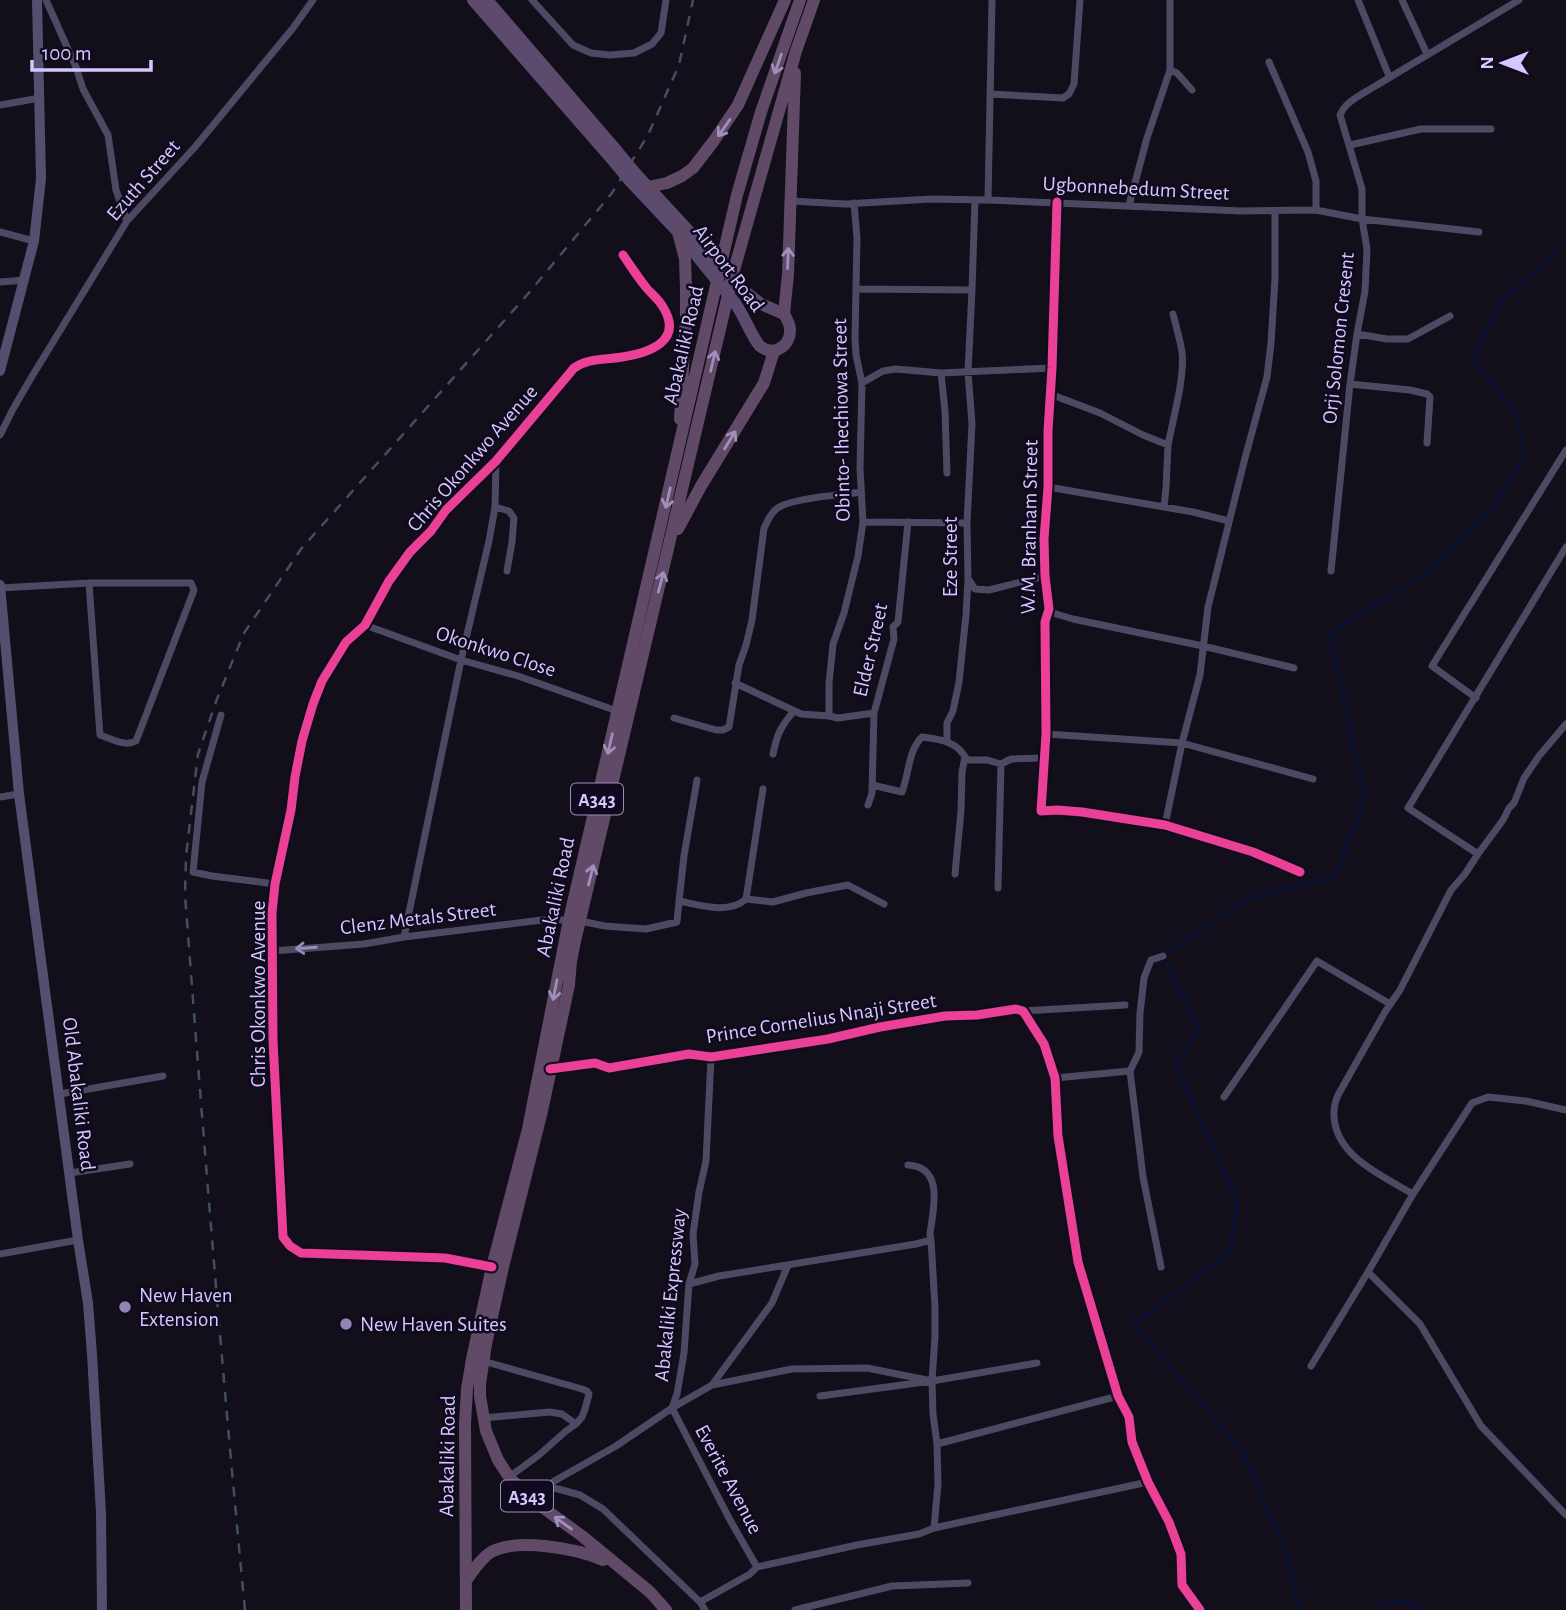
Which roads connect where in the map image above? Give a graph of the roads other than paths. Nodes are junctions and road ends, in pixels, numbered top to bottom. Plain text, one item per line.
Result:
1 (37, 0) edge
2 (46, 0) edge
3 (313, 0) edge
4 (473, 0) edge
5 (487, 0) edge
6 (533, 0) edge
7 (666, 0) edge
8 (785, 0) edge
9 (800, 0) edge
10 (814, 0) edge
11 (992, 0) edge
12 (1080, 0) edge
13 (1170, 0) edge
14 (1358, 0) edge
15 (1402, 0) edge
16 (1519, 0) edge
17 (796, 51) junction
18 (1427, 54) junction
19 (1269, 62) dead end
20 (1170, 70) junction
21 (1389, 76) junction
22 (1192, 90) dead end
23 (990, 94) junction
24 (40, 98) junction
25 (0, 105) edge
26 (1491, 129) dead end
27 (1350, 145) junction
28 (614, 154) junction
29 (633, 177) junction
30 (648, 187) junction
31 (975, 200) junction
32 (988, 200) junction
33 (790, 201) junction
34 (1057, 202) junction
35 (854, 203) junction
36 (1129, 205) junction
37 (1316, 210) junction
38 (1275, 211) junction
39 (1362, 219) junction
40 (127, 221) junction
41 (0, 232) edge
42 (678, 232) junction
43 (1479, 232) dead end
44 (34, 241) junction
45 (623, 255) dead end
46 (709, 261) junction
47 (25, 280) junction
48 (0, 282) edge
49 (856, 289) junction
50 (972, 290) junction
51 (784, 314) junction
52 (1173, 314) dead end
53 (1450, 316) dead end
54 (1357, 334) junction
55 (774, 351) junction
56 (1052, 368) junction
57 (0, 371) edge
58 (968, 372) junction
59 (941, 373) junction
60 (862, 383) junction
61 (1350, 384) junction
62 (1050, 394) junction
63 (0, 435) edge
64 (1427, 443) dead end
65 (1168, 445) junction
66 (1566, 450) edge
67 (678, 456) junction
68 (496, 461) junction
69 (947, 473) dead end
70 (1048, 487) junction
71 (861, 492) junction
72 (495, 507) junction
73 (1164, 507) junction
74 (1229, 521) junction
75 (863, 522) junction
76 (908, 522) junction
77 (967, 523) junction
78 (670, 541) junction
79 (1566, 547) edge
80 (507, 571) dead end
81 (1331, 571) dead end
82 (1045, 576) junction
83 (968, 580) junction
84 (89, 583) junction
85 (0, 586) edge
86 (1, 607) edge
87 (1049, 609) junction
88 (365, 625) junction
89 (1203, 646) junction
90 (461, 660) junction
91 (1294, 668) dead end
92 (735, 682) junction
93 (1476, 698) junction
94 (794, 710) junction
95 (617, 711) junction
96 (873, 713) junction
97 (221, 715) dead end
98 (829, 716) junction
99 (674, 718) dead end
100 (1566, 724) edge
101 (1045, 734) junction
102 (947, 740) junction
103 (1182, 743) junction
104 (773, 754) dead end
105 (965, 757) junction
106 (1044, 758) junction
107 (1001, 764) junction
108 (1313, 779) dead end
109 (697, 780) dead end
110 (872, 786) junction
111 (763, 789) dead end
112 (19, 794) junction
113 (0, 797) edge
114 (868, 805) dead end
115 (1165, 825) junction
116 (1478, 854) junction
117 (1300, 872) dead end
118 (955, 874) dead end
119 (275, 884) junction
120 (998, 888) dead end
121 (746, 899) junction
122 (679, 901) junction
123 (884, 904) dead end
124 (574, 920) junction
125 (404, 937) junction
126 (272, 951) junction
127 (1163, 956) dead end
128 (1390, 1004) junction
129 (1125, 1005) dead end
130 (1023, 1011) junction
131 (711, 1057) junction
132 (550, 1069) junction
133 (1130, 1071) junction
134 (163, 1076) dead end
135 (1055, 1078) junction
136 (60, 1094) junction
137 (1224, 1097) dead end
138 (1566, 1110) edge
139 (130, 1164) dead end
140 (908, 1165) dead end
141 (70, 1173) junction
142 (1413, 1194) junction
143 (78, 1240) junction
144 (931, 1240) junction
145 (0, 1254) edge
146 (788, 1265) junction
147 (492, 1266) junction
148 (1161, 1268) dead end
149 (1368, 1272) junction
150 (689, 1284) junction
151 (483, 1361) junction
152 (1037, 1363) dead end
153 (1311, 1366) dead end
154 (932, 1381) junction
155 (712, 1385) junction
156 (820, 1396) dead end
157 (1118, 1396) junction
158 (672, 1408) junction
159 (484, 1418) junction
160 (576, 1424) junction
161 (937, 1444) junction
162 (509, 1477) junction
163 (1148, 1482) junction
164 (547, 1486) junction
165 (527, 1496) junction
166 (1566, 1515) edge
167 (933, 1528) junction
168 (616, 1566) junction
169 (757, 1567) junction
170 (466, 1582) junction
171 (968, 1583) dead end
172 (650, 1592) junction
173 (699, 1602) junction
174 (102, 1610) edge
175 (466, 1610) edge
176 (659, 1610) edge
177 (666, 1610) edge
178 (705, 1610) edge
179 (794, 1610) edge
180 (1200, 1610) edge

1 - 24 main road
2 - 40 street
3 - 40 street, Ezuth Street
4 - 28 main road, Airport Road
5 - 28 main road, Airport Road
6 - 7 street
8 -> 30 highway
9 -> 67 highway, Abakaliki Road / A343
10 - 17 highway, Abakaliki Road / A343
11 - 23 street
12 - 23 street
13 - 20 street
14 - 21 street
15 - 18 street
16 - 18 street, Orji Solomon Cresent
17 - 33 highway
78 -> 17 highway, Abakaliki Road / A343
18 - 21 street, Orji Solomon Cresent
19 - 37 street
20 - 22 street
20 - 36 street
21 - 27 street, Orji Solomon Cresent
23 - 32 street
24 - 25 street
24 - 44 main road
26 - 27 street
27 - 39 street, Orji Solomon Cresent
28 - 29 main road, Airport Road, bridge
29 - 30 main road, Airport Road
29 - 42 main road, Airport Road
30 - 46 main road, Airport Road
31 - 32 street, Ugbonnebedum Street
31 - 35 street, Ugbonnebedum Street
31 - 50 street, Eze Street
32 - 34 street, Ugbonnebedum Street
33 - 35 street, Ugbonnebedum Street
51 -> 33 highway
34 - 36 street, Ugbonnebedum Street
34 - 56 street, W.M. Branham Street
35 - 49 street, Obinto- Ihechiowa Street
36 - 38 street, Ugbonnebedum Street
37 - 38 street, Ugbonnebedum Street
37 - 39 street, Ugbonnebedum Street
38 - 74 street
39 - 43 street, Ugbonnebedum Street
39 - 54 street, Orji Solomon Cresent
40 - 63 street, Ezuth Street
41 - 44 street
42 - 46 main road, Airport Road
42 - 67 highway
44 - 47 main road
45 - 68 street, Chris Okonkwo Avenue
46 - 51 main road, Airport Road, bridge
46 - 55 main road, Airport Road, bridge
47 - 48 street
47 - 57 main road
49 - 50 street
49 - 60 street, Obinto- Ihechiowa Street
50 - 58 street, Eze Street
51 - 55 main road, Airport Road
52 - 65 street
53 - 54 street
54 - 61 street, Orji Solomon Cresent
78 -> 55 highway
56 - 58 street
56 - 62 street, W.M. Branham Street
58 - 59 street
58 - 77 street, Eze Street
59 - 60 street
59 - 69 street
60 - 71 street, Obinto- Ihechiowa Street
61 - 64 street
61 - 81 street, Orji Solomon Cresent
62 - 65 street
62 - 70 street, W.M. Branham Street
65 - 73 street
66 - 93 street
67 -> 95 highway, Abakaliki Road / A343
68 - 72 street
68 - 88 street, Chris Okonkwo Avenue
70 - 73 street
70 - 82 street, W.M. Branham Street
71 - 75 street, Obinto- Ihechiowa Street
71 - 92 street
72 - 80 street
72 - 90 street
73 - 74 street
74 - 89 street
75 - 76 street
75 - 98 street, Obinto- Ihechiowa Street
76 - 77 street
76 - 96 street, Elder Street
77 - 83 street, Eze Street
124 -> 78 highway, Abakaliki Road / A343
79 - 93 street
82 - 83 street
82 - 87 street, W.M. Branham Street
83 - 102 street, Eze Street
84 - 84 street
84 - 85 street
85 - 86 main road, Old Abakaliki Road
86 - 112 main road, Old Abakaliki Road
87 - 89 street
87 - 101 street, W.M. Branham Street
88 - 90 street, Okonkwo Close
88 - 119 street, Chris Okonkwo Avenue
89 - 91 street
89 - 103 street
90 - 95 street, Okonkwo Close
90 - 125 street
92 - 94 street
92 - 99 street
93 - 116 street
94 - 98 street
94 - 104 street
95 -> 124 highway, Abakaliki Road / A343
96 - 98 street
96 - 110 street, Elder Street
97 - 119 street
100 - 116 street
101 - 103 street
101 - 106 street, W.M. Branham Street
102 - 105 street
102 - 110 street
103 - 108 street
103 - 115 street
105 - 107 street
105 - 118 street
106 - 107 street
106 - 115 street, W.M. Branham Street
107 - 120 street
109 - 122 street
110 - 114 street, Elder Street
111 - 121 street
112 - 113 street
112 - 136 main road, Old Abakaliki Road
115 - 117 street
116 - 128 street
119 - 126 street, Chris Okonkwo Avenue
121 - 122 street
121 - 123 street
122 - 124 street, Clenz Metals Street
124 - 125 street, Clenz Metals Street
124 - 132 highway, Abakaliki Road / A343
124 -> 147 highway, Abakaliki Road / A343
125 -> 126 street, Clenz Metals Street
126 - 147 street, Chris Okonkwo Avenue
127 - 133 street
128 - 137 street
128 - 142 street
129 - 130 street, Prince Cornelius Nnaji Street
130 - 131 street, Prince Cornelius Nnaji Street
130 - 135 street
131 - 132 street, Prince Cornelius Nnaji Street
131 - 150 street, Abakaliki Expressway
132 - 151 highway, Abakaliki Road / A343
133 - 135 street
133 - 148 street
134 - 136 street
135 - 157 street
136 - 141 main road, Old Abakaliki Road
138 - 142 street
139 - 141 street
140 - 144 street
141 - 143 main road, Old Abakaliki Road
142 - 149 street
143 - 145 street
143 - 174 main road, Old Abakaliki Road
144 - 146 street
144 - 154 street
146 - 150 street
146 - 155 street
147 - 170 highway, Abakaliki Road / A343
149 - 153 street
149 - 166 street
150 - 158 street, Abakaliki Expressway
151 - 159 highway, Abakaliki Road / A343
151 - 160 street
152 - 154 street
154 - 155 street
154 - 156 street
154 - 161 street
155 - 158 street
157 - 161 street
157 - 163 street
158 - 164 street, Abakaliki Expressway
158 - 169 street, Everite Avenue
159 - 160 street
159 - 162 highway, A343
160 - 162 street
161 - 167 street
162 - 165 highway, A343
163 - 167 street
163 - 180 street
164 - 165 street, Abakaliki Expressway
164 - 173 street
168 -> 165 highway, A343
167 - 169 street
168 - 170 highway, A343
168 - 172 highway, A343
169 - 173 street
170 - 175 highway, Abakaliki Road / A343
171 - 179 street
172 - 176 highway, A343
172 - 177 highway
173 - 178 street

